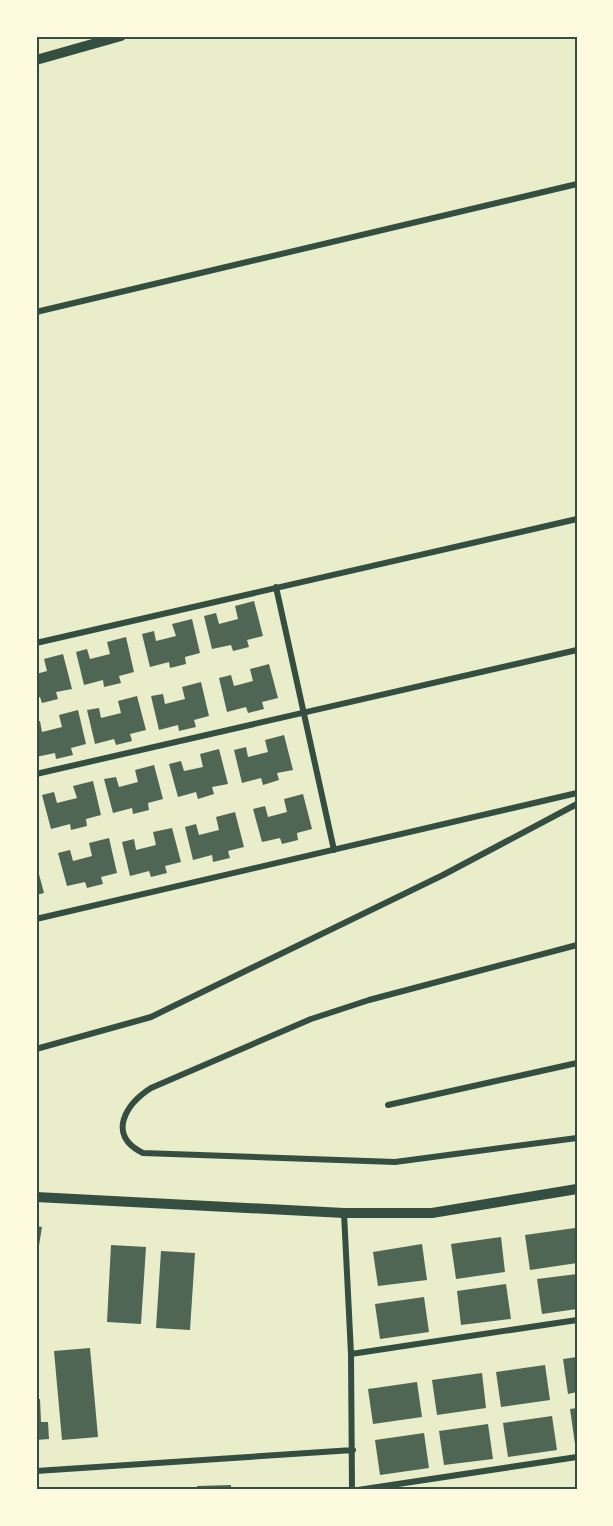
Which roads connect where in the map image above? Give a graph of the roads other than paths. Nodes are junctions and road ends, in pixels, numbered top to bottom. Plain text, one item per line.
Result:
1 (121, 36) edge
2 (36, 60) edge
3 (577, 184) edge
4 (36, 312) edge
5 (577, 519) edge
6 (276, 587) junction
7 (36, 643) edge
8 (577, 650) edge
9 (304, 713) junction
10 (36, 774) edge
11 (577, 793) edge
12 (577, 804) edge
13 (334, 850) junction
14 (36, 919) edge
15 (577, 945) edge
16 (36, 1049) edge
17 (577, 1064) edge
18 (388, 1105) dead end
19 (577, 1138) edge
20 (577, 1189) edge
21 (36, 1197) edge
22 (344, 1213) junction
23 (577, 1320) edge
24 (351, 1354) junction
25 (353, 1450) junction
26 (577, 1457) edge
27 (36, 1471) edge
28 (352, 1490) edge
29 (358, 1490) edge

1 - 2 street
3 - 4 street
5 - 6 street
6 - 7 street
6 - 9 street
8 - 9 street
9 - 10 street
9 - 13 street
11 - 13 street
12 - 16 street
13 - 14 street
15 - 19 street
17 - 18 street
20 - 22 street
21 - 22 street
22 - 24 street
23 - 24 street
24 - 25 street
25 - 27 street
25 - 28 street
26 - 29 street

